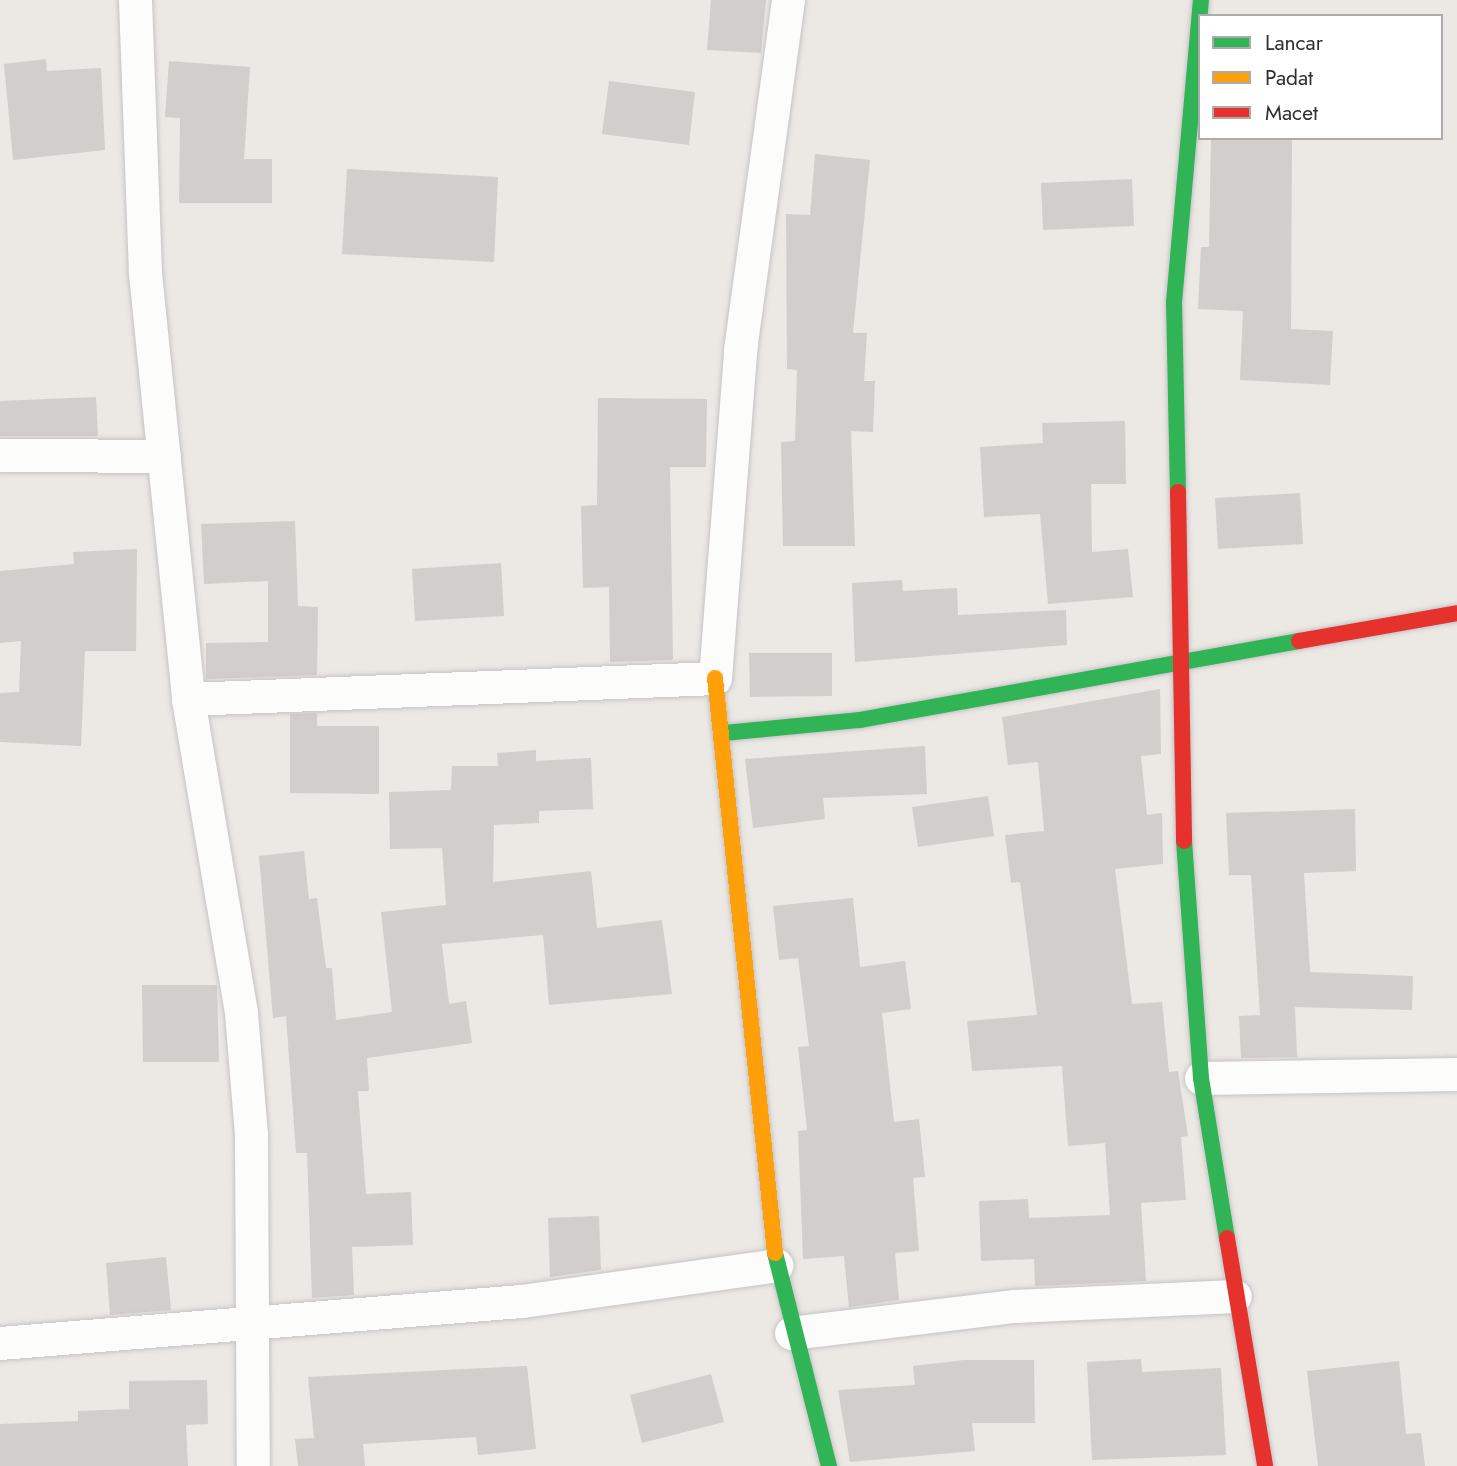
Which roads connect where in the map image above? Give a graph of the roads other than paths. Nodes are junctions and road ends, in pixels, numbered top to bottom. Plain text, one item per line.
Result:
1 (135, 0) edge
2 (788, 0) edge
3 (1198, 34) edge
4 (0, 456) edge
5 (164, 456) junction
6 (1457, 613) edge
7 (1181, 659) junction
8 (715, 678) junction
9 (188, 699) junction
10 (724, 733) junction
11 (1457, 1074) edge
12 (1201, 1078) junction
13 (776, 1265) junction
14 (1235, 1296) junction
15 (255, 1319) junction
16 (791, 1333) junction
17 (0, 1343) edge
18 (253, 1466) edge
19 (830, 1466) edge
20 (1265, 1466) edge

1 - 5 street
2 - 8 street
3 - 7 street
4 - 5 street
5 - 9 street
6 - 7 street
7 - 10 street
7 - 12 street
8 - 9 street
8 - 10 street
9 - 15 street
10 - 13 street
11 - 12 street
12 - 14 street
13 - 15 street
13 - 16 street
14 - 16 street
14 - 20 street
15 - 17 street
15 - 18 street
16 - 19 street

